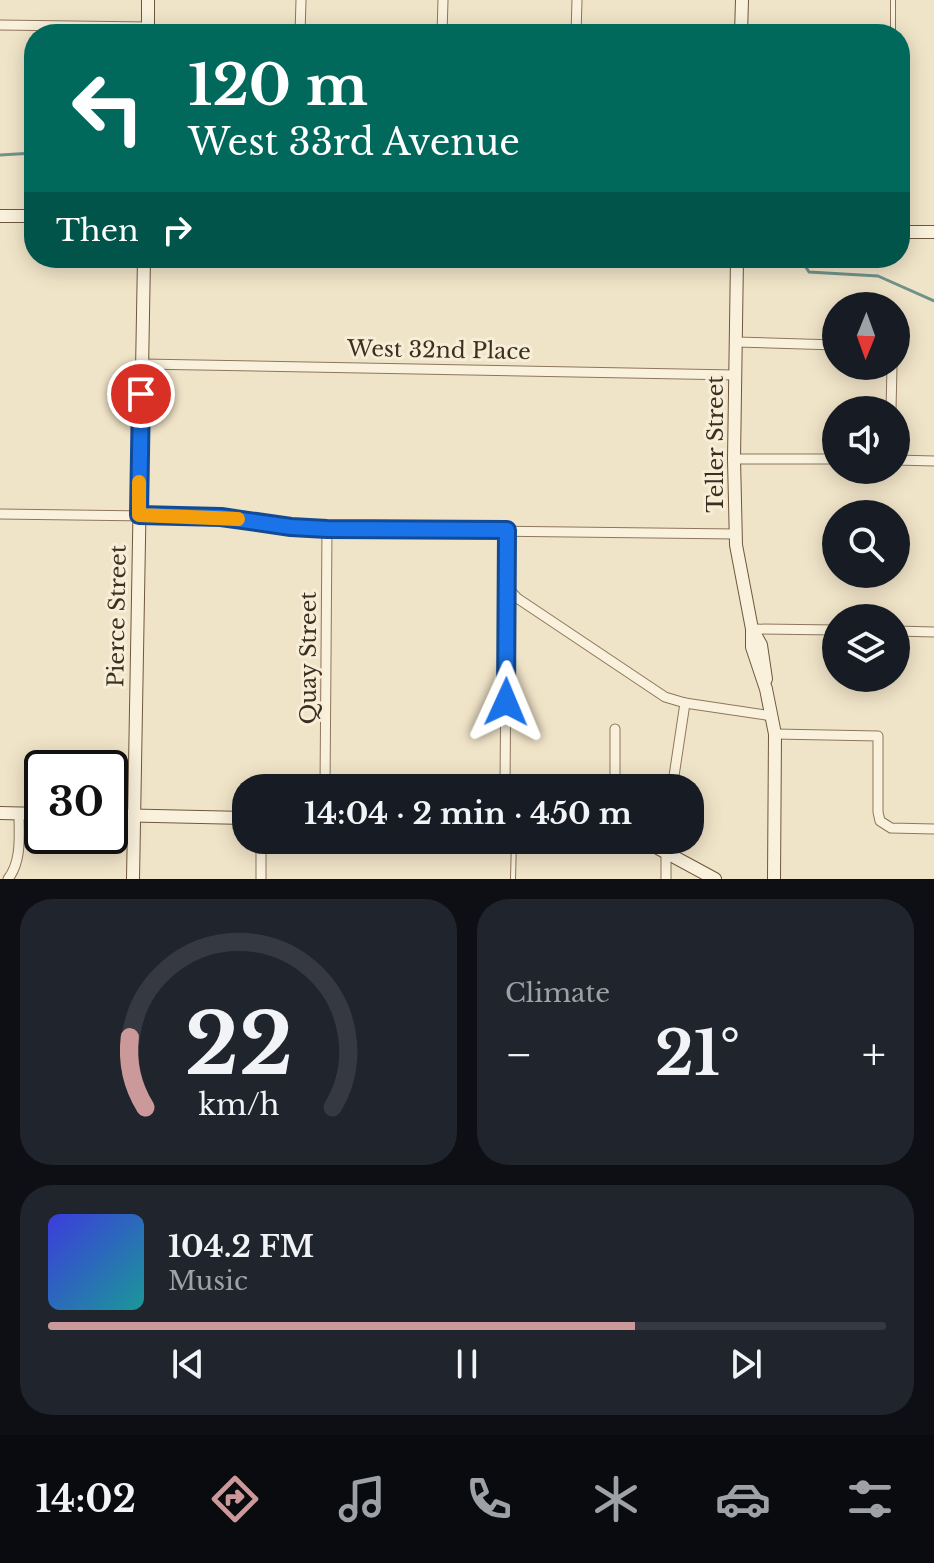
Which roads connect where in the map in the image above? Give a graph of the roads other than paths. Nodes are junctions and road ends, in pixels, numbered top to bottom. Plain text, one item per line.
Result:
1 (148, 0) edge
2 (301, 0) edge
3 (443, 0) edge
4 (577, 0) edge
5 (742, 0) edge
6 (893, 0) edge
7 (148, 24) edge
8 (300, 24) edge
9 (442, 24) edge
10 (576, 24) edge
11 (741, 24) edge
12 (893, 24) edge
13 (0, 25) edge
14 (24, 26) edge
15 (0, 216) edge
16 (24, 216) edge
17 (910, 232) edge
18 (934, 232) edge
19 (144, 268) edge
20 (737, 268) edge
21 (736, 342) junction
22 (822, 345) edge
23 (142, 364) junction
24 (735, 375) junction
25 (734, 459) junction
26 (822, 459) edge
27 (910, 460) edge
28 (934, 461) edge
29 (0, 514) edge
30 (139, 515) junction
31 (327, 529) junction
32 (507, 530) junction
33 (736, 534) junction
34 (508, 588) junction
35 (752, 629) junction
36 (822, 630) edge
37 (910, 631) edge
38 (934, 632) edge
39 (685, 703) junction
40 (772, 716) junction
41 (615, 729) dead end
42 (775, 734) junction
43 (325, 774) edge
44 (505, 774) edge
45 (615, 774) edge
46 (674, 774) edge
47 (0, 813) edge
48 (19, 814) junction
49 (24, 814) edge
50 (128, 816) edge
51 (135, 816) junction
52 (232, 818) edge
53 (934, 829) edge
54 (261, 854) edge
55 (514, 854) edge
56 (666, 854) edge
57 (668, 854) edge
58 (8, 879) edge
59 (133, 879) edge
60 (261, 879) edge
61 (513, 879) edge
62 (666, 879) edge
63 (715, 879) edge
64 (774, 879) edge

1 - 7 street
2 - 8 street
3 - 9 street
4 - 10 street
5 - 11 street
6 - 12 lane
13 - 14 street
15 - 16 street
17 - 18 street
19 - 23 street, Pierce Street
20 - 21 street, Teller Street
21 - 22 street
21 - 24 street, Teller Street
23 - 24 street, West 32nd Place
23 - 30 street, Pierce Street
24 - 25 street, Teller Street
25 - 26 street
25 - 33 street, Teller Street
27 - 28 street
29 - 30 street
30 - 31 street
30 - 51 street, Pierce Street
31 - 32 street
31 - 43 street, Quay Street
32 - 33 street
32 - 34 street
33 - 35 street, Teller Street
34 - 39 street
34 - 44 street
35 - 36 street
35 - 40 street, Teller Street
37 - 38 street
39 - 40 street
39 - 46 street
40 - 42 street, Teller Street
41 - 45 street
42 - 53 street
42 - 64 street, Teller Street
47 - 48 street
48 - 49 street
48 - 58 street
50 - 51 street
51 - 52 street
51 - 59 street, Pierce Street
54 - 60 street
55 - 61 lane
56 - 62 street
57 - 63 street

